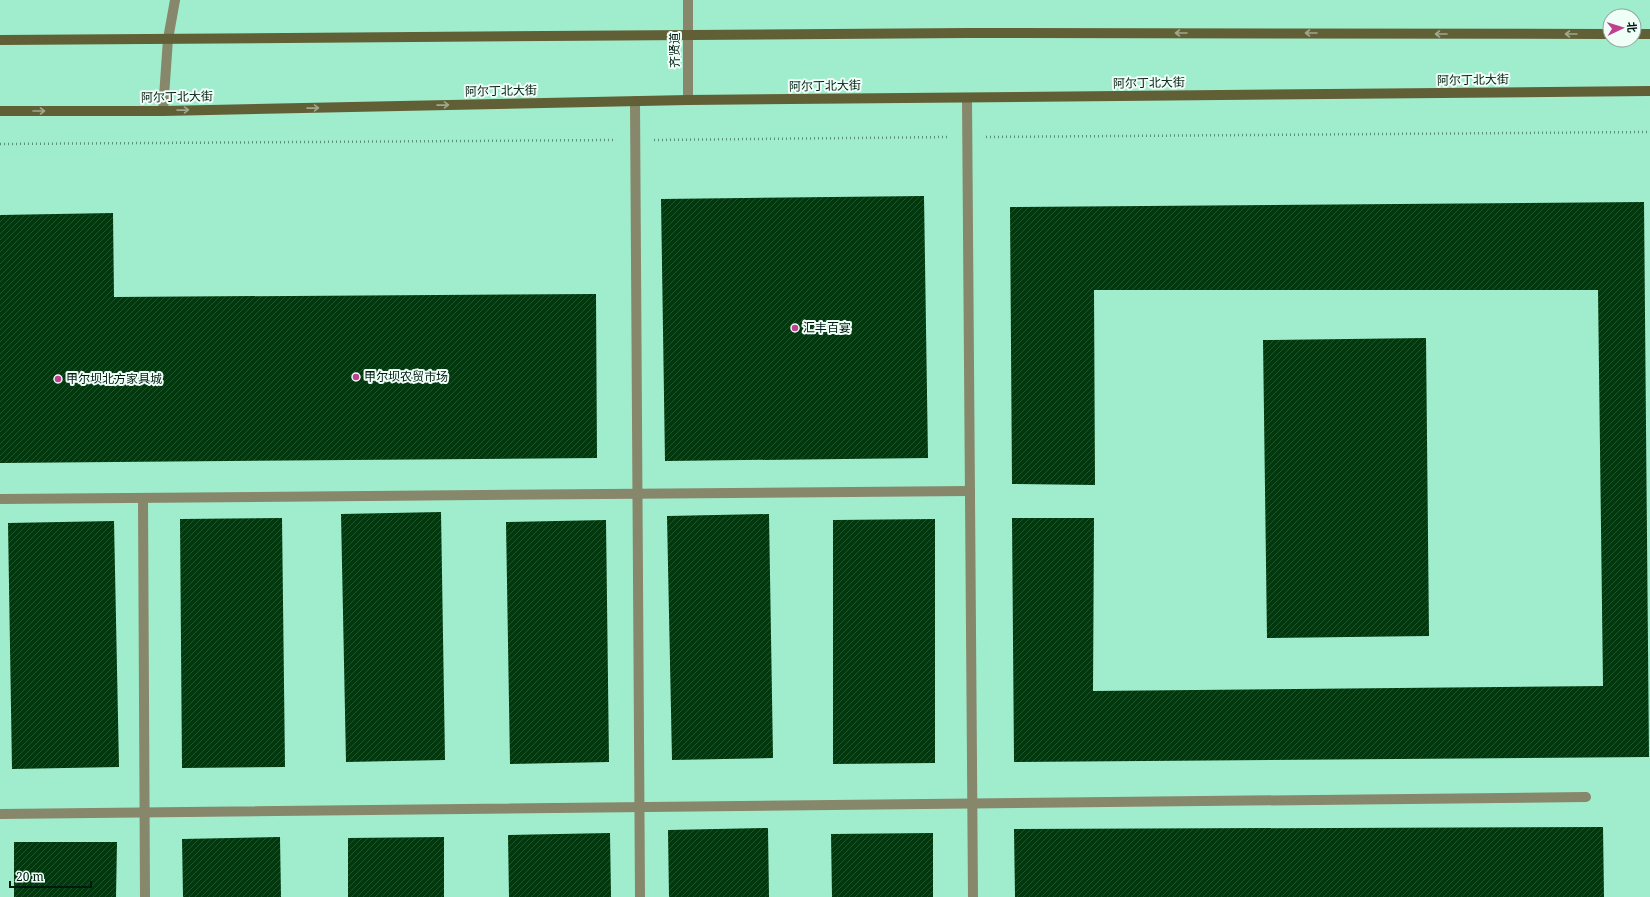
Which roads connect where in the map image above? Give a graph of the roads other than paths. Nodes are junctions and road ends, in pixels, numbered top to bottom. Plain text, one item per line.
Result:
1 (175, 0) edge
2 (688, 0) edge
3 (1602, 34) edge
4 (688, 35) junction
5 (168, 38) junction
6 (0, 40) edge
7 (1650, 92) edge
8 (967, 98) junction
9 (688, 100) junction
10 (635, 101) junction
11 (0, 111) edge
12 (163, 111) junction
13 (970, 491) junction
14 (637, 494) junction
15 (143, 498) junction
16 (0, 499) edge
17 (1586, 797) dead end
18 (973, 804) junction
19 (639, 807) junction
20 (144, 812) junction
21 (0, 814) edge
22 (145, 897) edge
23 (640, 897) edge
24 (974, 897) edge

1 - 5 street
2 - 4 street, 齐贤道
3 -> 4 main road
4 - 5 main road
4 - 9 street, 齐贤道
5 - 6 main road
5 - 12 street
7 - 8 main road, 阿尔丁北大街
8 - 9 main road, 阿尔丁北大街
8 - 13 street
9 - 10 main road, 阿尔丁北大街
12 -> 10 main road, 阿尔丁北大街
10 - 14 street
11 -> 12 main road, 阿尔丁北大街
13 - 14 street
13 - 18 street
14 - 15 street
14 - 19 street
15 - 16 street
15 - 20 street
17 - 18 street
18 - 19 street
18 - 24 street
19 - 20 street
19 - 23 street
20 - 21 street
20 - 22 street

